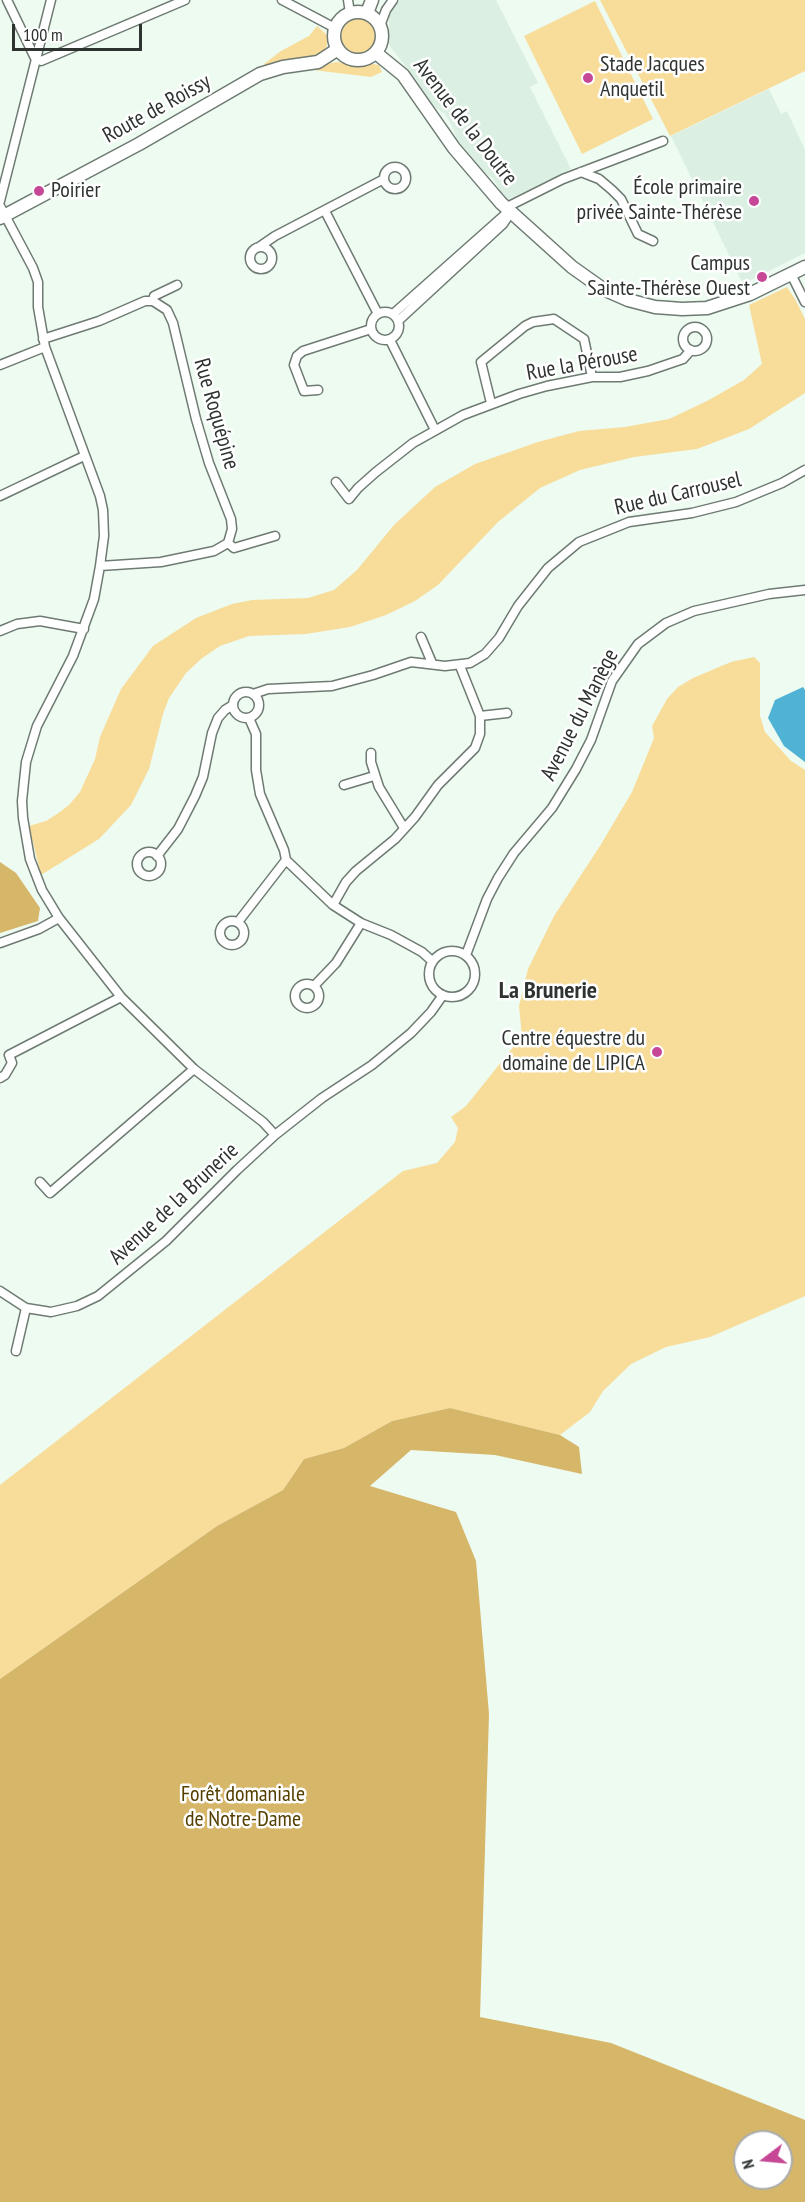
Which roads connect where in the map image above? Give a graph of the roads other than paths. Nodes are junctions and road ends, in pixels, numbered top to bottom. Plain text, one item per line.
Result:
1 (7, 0) edge
2 (51, 0) edge
3 (185, 0) edge
4 (282, 0) edge
5 (372, 0) edge
6 (393, 0) edge
7 (349, 6) edge
8 (367, 13) junction
9 (380, 26) junction
10 (335, 28) junction
11 (338, 49) junction
12 (376, 53) junction
13 (35, 58) junction
14 (663, 141) dead end
15 (601, 163) junction
16 (581, 172) junction
17 (384, 179) dead end
18 (599, 179) junction
19 (0, 196) edge
20 (1, 210) edge
21 (325, 211) junction
22 (509, 211) junction
23 (653, 241) dead end
24 (259, 247) dead end
25 (805, 267) edge
26 (791, 274) junction
27 (177, 285) dead end
28 (153, 301) junction
29 (805, 302) edge
30 (378, 314) junction
31 (396, 318) junction
32 (371, 329) junction
33 (390, 340) junction
34 (44, 343) junction
35 (691, 350) dead end
36 (0, 365) edge
37 (592, 377) junction
38 (318, 390) dead end
39 (491, 403) junction
40 (435, 430) junction
41 (84, 456) junction
42 (805, 470) edge
43 (336, 482) dead end
44 (0, 496) edge
45 (275, 536) dead end
46 (228, 543) junction
47 (100, 566) junction
48 (805, 590) edge
49 (84, 629) junction
50 (0, 631) edge
51 (422, 637) dead end
52 (432, 663) junction
53 (460, 666) junction
54 (253, 694) junction
55 (233, 705) junction
56 (507, 713) dead end
57 (480, 716) junction
58 (249, 718) junction
59 (371, 753) dead end
60 (374, 776) junction
61 (344, 785) dead end
62 (404, 828) junction
63 (158, 856) dead end
64 (286, 860) junction
65 (333, 905) junction
66 (59, 918) junction
67 (238, 922) dead end
68 (361, 923) junction
69 (0, 943) edge
70 (466, 955) junction
71 (432, 962) junction
72 (314, 986) dead end
73 (443, 995) junction
74 (121, 997) junction
75 (194, 1069) junction
76 (0, 1078) edge
77 (275, 1135) junction
78 (40, 1182) dead end
79 (0, 1291) edge
80 (27, 1308) junction
81 (16, 1351) dead end

1 - 13 street
2 - 13 street
3 - 13 street
4 - 10 street
5 - 8 main road
6 - 9 street
7 - 8 main road
7 - 10 main road
8 - 9 main road
9 - 12 main road
10 - 11 main road
11 - 12 main road
11 - 20 main road, Route de Roissy
12 - 22 main road, Avenue de la Doutre
13 - 19 street
14 - 15 street
15 - 16 street
15 - 18 street
16 - 18 street
16 - 22 street
17 - 21 street
18 - 23 street
19 - 20 street
20 - 34 street
21 - 24 street
21 - 30 street
22 - 26 main road, Avenue de la Doutre
22 - 31 street
25 - 26 main road, Avenue de la Doutre
26 - 29 street
27 - 28 street
28 - 34 street
28 - 46 street, Rue Roquépine
30 - 31 street
30 - 32 street
31 - 33 street
32 - 33 street
32 - 38 street
33 - 40 street
34 - 36 street
34 - 41 street
35 - 37 street, Rue la Pérouse
37 - 39 street, Rue la Pérouse
37 - 39 street
39 - 40 street, Rue la Pérouse
40 - 43 street, Rue la Pérouse
41 - 44 street
41 - 47 street
42 - 53 street, Rue du Carrousel
45 - 46 street
46 - 47 street
47 - 49 street
48 - 70 street, Avenue du Manège
49 - 50 street
49 - 66 street
51 - 52 street
52 - 53 street
52 - 54 street
53 - 57 street
54 - 55 street
54 - 58 street
55 - 58 street
55 - 63 street
56 - 57 street
57 - 62 street
58 - 64 street
59 - 60 street
60 - 61 street
60 - 62 street
62 - 65 street
64 - 65 street
64 - 67 street
65 - 68 street
66 - 69 street
66 - 74 street
68 - 71 street
68 - 72 street
70 - 71 street
70 - 73 street
71 - 73 street
73 - 77 street, Avenue de la Brunerie
74 - 75 street
74 - 76 street
75 - 77 street
75 - 78 street
77 - 80 street, Avenue de la Brunerie
79 - 80 street, Avenue de la Brunerie
80 - 81 street

